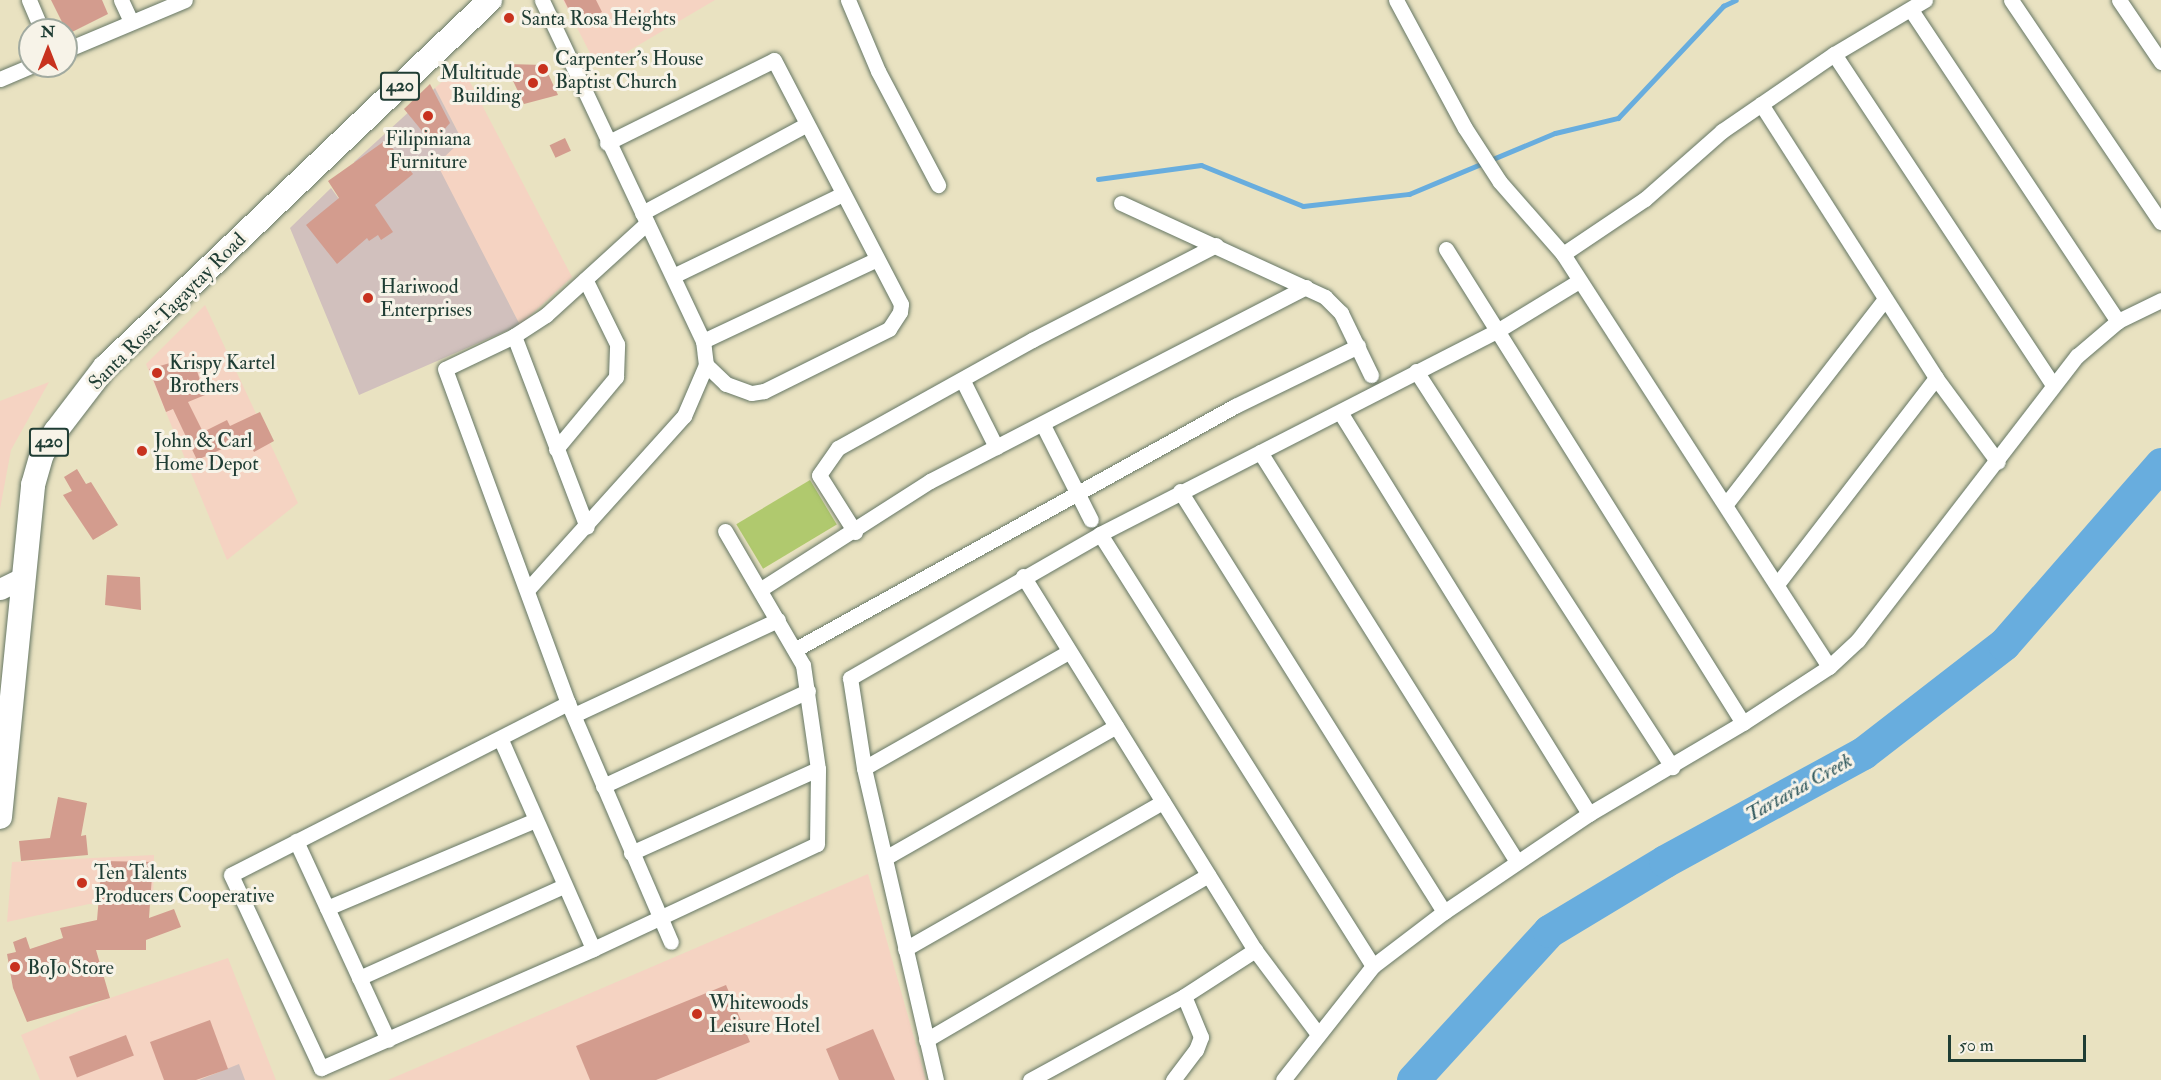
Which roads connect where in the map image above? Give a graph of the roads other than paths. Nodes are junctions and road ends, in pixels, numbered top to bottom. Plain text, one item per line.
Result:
1 (28, 0) edge
2 (121, 0) edge
3 (185, 0) edge
4 (490, 0) edge
5 (542, 0) edge
6 (848, 0) edge
7 (1396, 0) edge
8 (1925, 0) edge
9 (2011, 0) edge
10 (2119, 0) edge
11 (1911, 10) junction
12 (36, 18) edge
13 (131, 21) junction
14 (78, 45) edge
15 (1834, 54) junction
16 (2161, 62) edge
17 (18, 71) edge
18 (0, 79) edge
19 (1761, 104) junction
20 (807, 124) junction
21 (607, 143) junction
22 (938, 185) dead end
23 (843, 194) junction
24 (1121, 203) dead end
25 (644, 218) junction
26 (2161, 222) edge
27 (1216, 245) junction
28 (1446, 249) dead end
29 (1563, 255) junction
30 (877, 259) junction
31 (673, 276) junction
32 (585, 279) junction
33 (1579, 281) junction
34 (1306, 287) junction
35 (1884, 300) junction
36 (2161, 300) edge
37 (2118, 321) junction
38 (1497, 331) junction
39 (514, 336) junction
40 (703, 341) junction
41 (1358, 346) junction
42 (705, 365) junction
43 (1416, 371) junction
44 (1371, 375) dead end
45 (1936, 378) junction
46 (963, 381) junction
47 (2053, 385) junction
48 (1340, 412) junction
49 (1043, 425) junction
50 (996, 447) junction
51 (556, 449) junction
52 (1260, 452) junction
53 (1998, 462) junction
54 (1180, 491) junction
55 (1077, 492) junction
56 (1726, 504) junction
57 (1091, 520) dead end
58 (587, 527) junction
59 (725, 531) dead end
60 (855, 532) junction
61 (1100, 534) junction
62 (1023, 576) junction
63 (23, 578) junction
64 (1779, 583) junction
65 (529, 588) junction
66 (0, 589) edge
67 (761, 589) junction
68 (778, 620) junction
69 (796, 649) junction
70 (1068, 652) junction
71 (1829, 666) junction
72 (808, 691) junction
73 (571, 709) junction
74 (1743, 723) junction
75 (1116, 726) junction
76 (501, 740) junction
77 (1672, 767) junction
78 (864, 768) junction
79 (818, 769) junction
80 (603, 786) junction
81 (1162, 802) junction
82 (1589, 814) junction
83 (0, 817) edge
84 (535, 820) junction
85 (296, 841) junction
86 (631, 853) junction
87 (885, 858) junction
88 (1517, 862) junction
89 (1208, 874) junction
90 (564, 886) junction
91 (327, 908) junction
92 (1444, 912) junction
93 (660, 917) junction
94 (671, 942) dead end
95 (593, 949) junction
96 (905, 949) junction
97 (1255, 950) junction
98 (1373, 966) junction
99 (359, 978) junction
100 (1184, 996) junction
101 (1317, 1032) junction
102 (388, 1041) junction
103 (926, 1041) junction
104 (936, 1080) edge
105 (1030, 1080) edge
106 (1173, 1080) edge
107 (1283, 1080) edge

1 - 12 street
2 - 13 street
3 - 13 street
4 - 63 main road, Santa Rosa-Tagaytay Road / 420
5 - 21 street
6 - 22 street
7 - 29 street
8 - 11 street
9 - 26 street
10 - 16 street
11 - 15 street
11 - 37 street
13 - 14 street
15 - 19 street
15 - 47 street
17 - 18 street
19 - 29 street
19 - 35 street
20 - 21 street
20 - 23 street
20 - 25 street
21 - 25 street
23 - 30 street
23 - 31 street
24 - 27 street
25 - 31 street
25 - 32 street
27 - 34 street
27 - 46 street
28 - 38 street
29 - 33 street
30 - 40 street
30 - 42 street
31 - 40 street
32 - 39 street
32 - 51 street
33 - 38 street
33 - 56 street
34 - 41 street
34 - 49 street
35 - 45 street
35 - 56 street
36 - 37 street
37 - 47 street
38 - 43 street
38 - 74 street
39 - 51 street
39 - 65 street
40 - 42 street
41 - 44 street
41 - 55 street
42 - 58 street
43 - 48 street
43 - 77 street
45 - 53 street
45 - 64 street
46 - 50 street
46 - 60 street
47 - 53 street
48 - 52 street
48 - 82 street
49 - 50 street
49 - 55 street
50 - 60 street
51 - 58 street
52 - 54 street
52 - 88 street
53 - 71 street
54 - 61 street
54 - 92 street
55 - 57 street
55 - 69 street
56 - 64 street
58 - 65 street
59 - 67 street
60 - 67 street
61 - 62 street
61 - 98 street
62 - 70 street
62 - 78 street
63 - 66 street
63 - 83 main road, Santa Rosa-Tagaytay Road / 420
64 - 71 street
65 - 73 street
67 - 68 street
68 - 69 street
68 - 73 street
69 - 72 street
70 - 75 street
70 - 78 street
71 - 74 street
72 - 79 street
72 - 80 street
73 - 76 street
73 - 80 street
74 - 77 street
75 - 81 street
75 - 87 street
76 - 84 street
76 - 85 street
77 - 82 street
78 - 87 street
79 - 86 street
79 - 93 street
80 - 86 street
81 - 89 street
81 - 96 street
82 - 88 street
84 - 90 street
84 - 91 street
85 - 91 street
85 - 102 street
86 - 93 street
87 - 96 street
88 - 92 street
89 - 97 street
89 - 103 street
90 - 95 street
90 - 99 street
91 - 99 street
92 - 98 street
93 - 94 street
93 - 95 street
95 - 102 street
96 - 103 street
97 - 100 street
97 - 101 street
98 - 101 street
99 - 102 street
100 - 105 street
100 - 106 street
101 - 107 street
103 - 104 street

